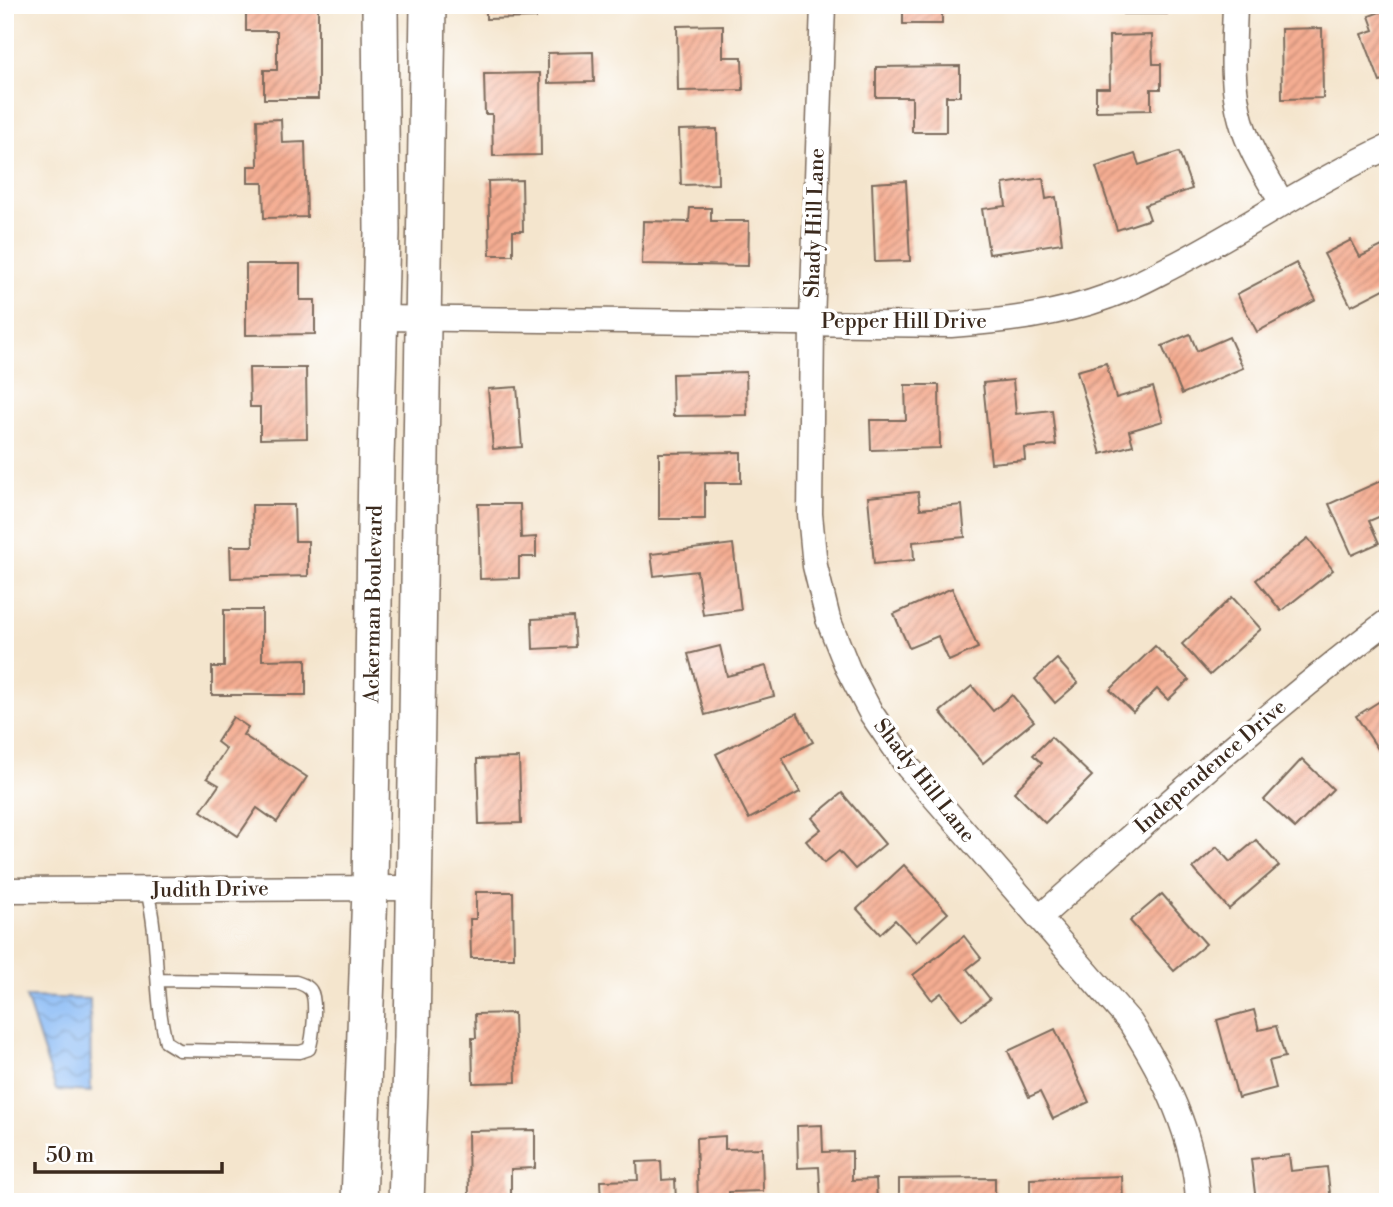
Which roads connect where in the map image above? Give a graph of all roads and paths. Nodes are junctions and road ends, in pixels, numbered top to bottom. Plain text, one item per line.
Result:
1 (380, 5) edge
2 (428, 5) edge
3 (822, 5) edge
4 (1235, 5) edge
5 (1388, 147) edge
6 (1282, 203) junction
7 (380, 318) junction
8 (422, 320) junction
9 (812, 323) junction
10 (1388, 621) edge
11 (414, 888) junction
12 (370, 889) junction
13 (5, 890) edge
14 (147, 891) junction
15 (1039, 918) junction
16 (158, 980) junction
17 (359, 1202) edge
18 (406, 1202) edge
19 (1198, 1202) edge

1 - 7 street, Ackerman Boulevard
2 - 8 street, Ackerman Boulevard
3 - 9 street, Shady Hill Lane
4 - 6 street
5 - 6 street, Pepper Hill Drive
6 - 9 street, Pepper Hill Drive
7 - 8 street, Pepper Hill Drive
7 - 12 street, Ackerman Boulevard
8 - 9 street, Pepper Hill Drive
8 - 11 street, Ackerman Boulevard
9 - 15 street, Shady Hill Lane
10 - 15 street, Independence Drive
11 - 12 street, Judith Drive
11 - 18 street, Ackerman Boulevard
12 - 14 street, Judith Drive
12 - 17 street, Ackerman Boulevard
13 - 14 street, Judith Drive
14 - 16 lane
15 - 19 street, Shady Hill Lane
16 - 16 lane

